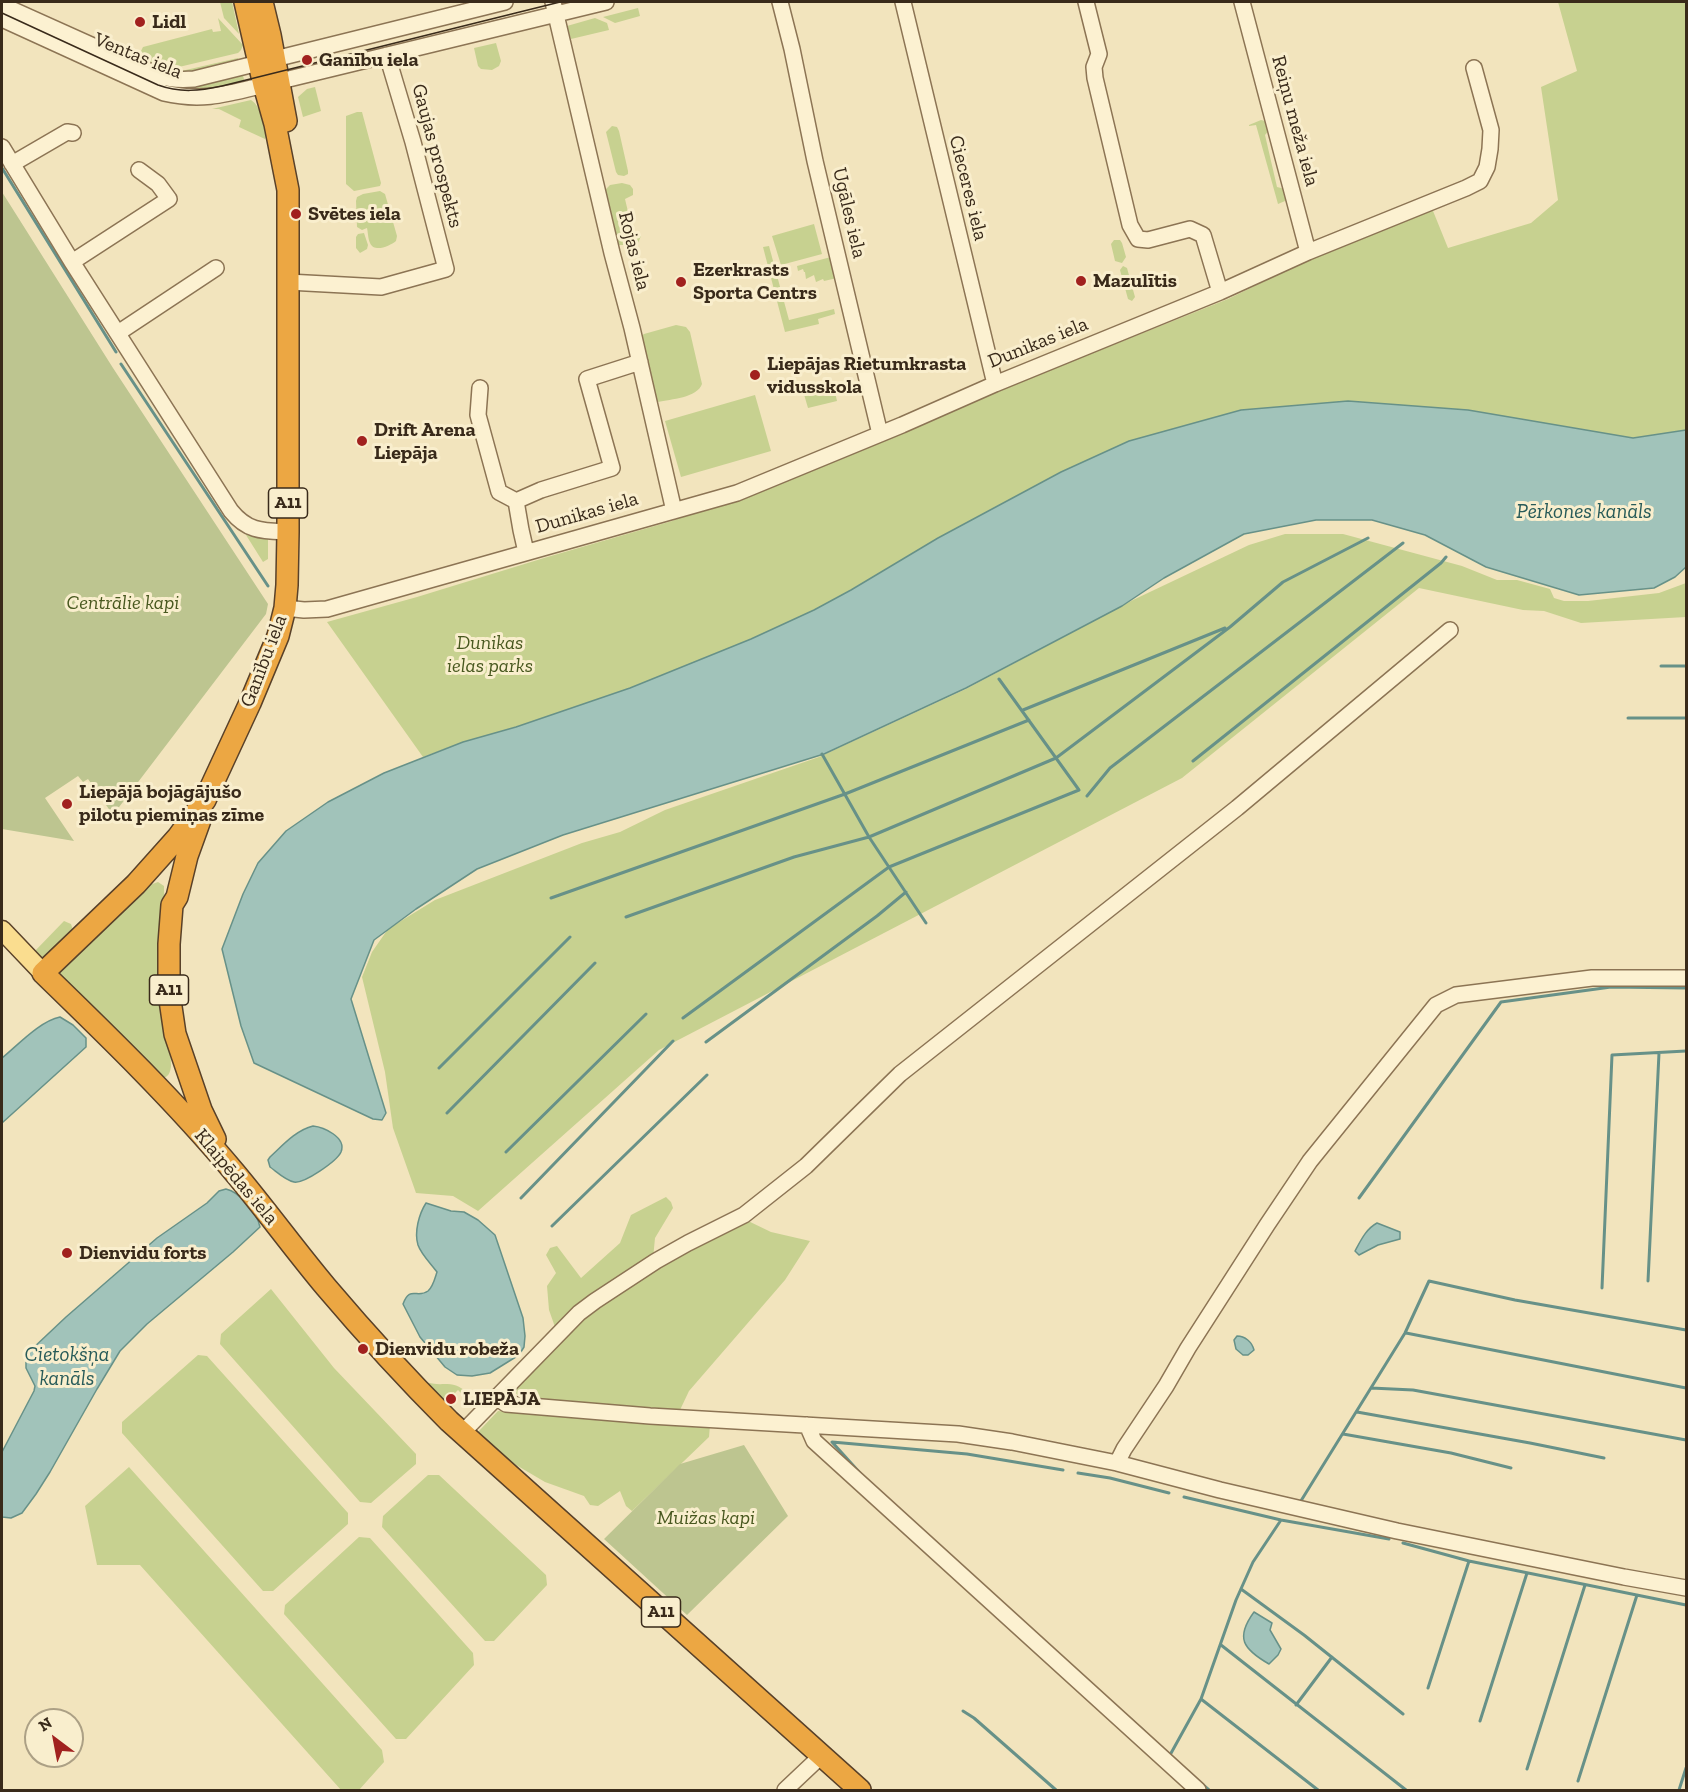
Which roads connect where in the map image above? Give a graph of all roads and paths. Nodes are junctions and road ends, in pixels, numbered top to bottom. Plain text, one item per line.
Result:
1 (245, 2) edge
2 (262, 2) edge
3 (505, 2) edge
4 (606, 2) edge
5 (780, 2) edge
6 (903, 2) edge
7 (1086, 2) edge
8 (1242, 2) edge
9 (2, 5) edge
10 (554, 8) edge
11 (2, 19) edge
12 (387, 55) junction
13 (267, 60) junction
14 (1474, 68) dead end
15 (272, 83) junction
16 (73, 133) dead end
17 (2, 147) edge
18 (12, 164) junction
19 (139, 170) dead end
20 (1308, 252) junction
21 (72, 262) junction
22 (216, 268) dead end
23 (288, 282) junction
24 (1220, 292) junction
25 (118, 333) junction
26 (640, 362) junction
27 (995, 384) junction
28 (480, 388) dead end
29 (880, 434) junction
30 (516, 501) junction
31 (674, 511) junction
32 (288, 532) junction
33 (526, 552) junction
34 (285, 608) junction
35 (1450, 630) dead end
36 (205, 800) junction
37 (136, 884) junction
38 (172, 905) junction
39 (2, 930) edge
40 (44, 973) junction
41 (1686, 978) edge
42 (176, 1034) junction
43 (153, 1083) junction
44 (235, 1173) junction
45 (496, 1397) junction
46 (807, 1425) junction
47 (462, 1433) junction
48 (1117, 1463) junction
49 (1686, 1588) edge
50 (821, 1756) junction
51 (785, 1791) edge
52 (860, 1791) edge
53 (1198, 1791) edge

1 - 13 highway, Ganību iela / A11
2 - 13 highway, Ganību iela / A11
3 - 13 street, Ventas iela
4 - 10 street, Ventas iela
5 - 29 street, Ugāles iela
6 - 27 street, Cieceres iela
7 - 24 street
8 - 20 street, Reiņu meža iela
9 - 13 street, Ventas iela
10 - 12 street, Ventas iela
10 - 26 street, Rojas iela
11 - 15 street, Ventas iela
12 - 15 street, Ventas iela
12 - 23 street, Gaujas prospekts
13 - 15 highway, Ganību iela / A11
14 - 20 street, Dunikas iela
15 - 23 highway, Ganību iela / A11
16 - 18 street
17 - 18 street
18 - 21 street
19 - 21 street
20 - 24 street, Dunikas iela
21 - 25 street
22 - 25 street
23 - 32 highway, Ganību iela / A11
24 - 27 street, Dunikas iela
25 - 32 street
26 - 30 street
26 - 31 street, Rojas iela
27 - 29 street, Dunikas iela
28 - 30 street
29 - 31 street, Dunikas iela
30 - 33 street
31 - 33 street, Dunikas iela
32 - 34 highway, Ganību iela / A11
33 - 34 street, Dunikas iela
34 - 36 highway, Ganību iela / A11
35 - 45 street
36 - 37 highway, Ganību iela / A11
36 - 38 highway, Ganību iela / A11
37 - 38 highway
37 - 40 highway, Ganību iela / A11
38 - 42 highway, Ganību iela / A11
39 - 40 main road, Klaipēdas iela
40 - 43 highway, Klaipēdas iela / A11
41 - 48 street
42 - 43 highway
42 - 44 highway, Ganību iela / A11
43 - 44 highway, Klaipēdas iela / A11
44 - 47 highway, Klaipēdas iela / A11
45 - 46 street
45 - 47 street
46 - 48 street
46 - 53 street
47 - 50 highway, A11
48 - 49 street
50 - 51 street
50 - 52 highway, A11

